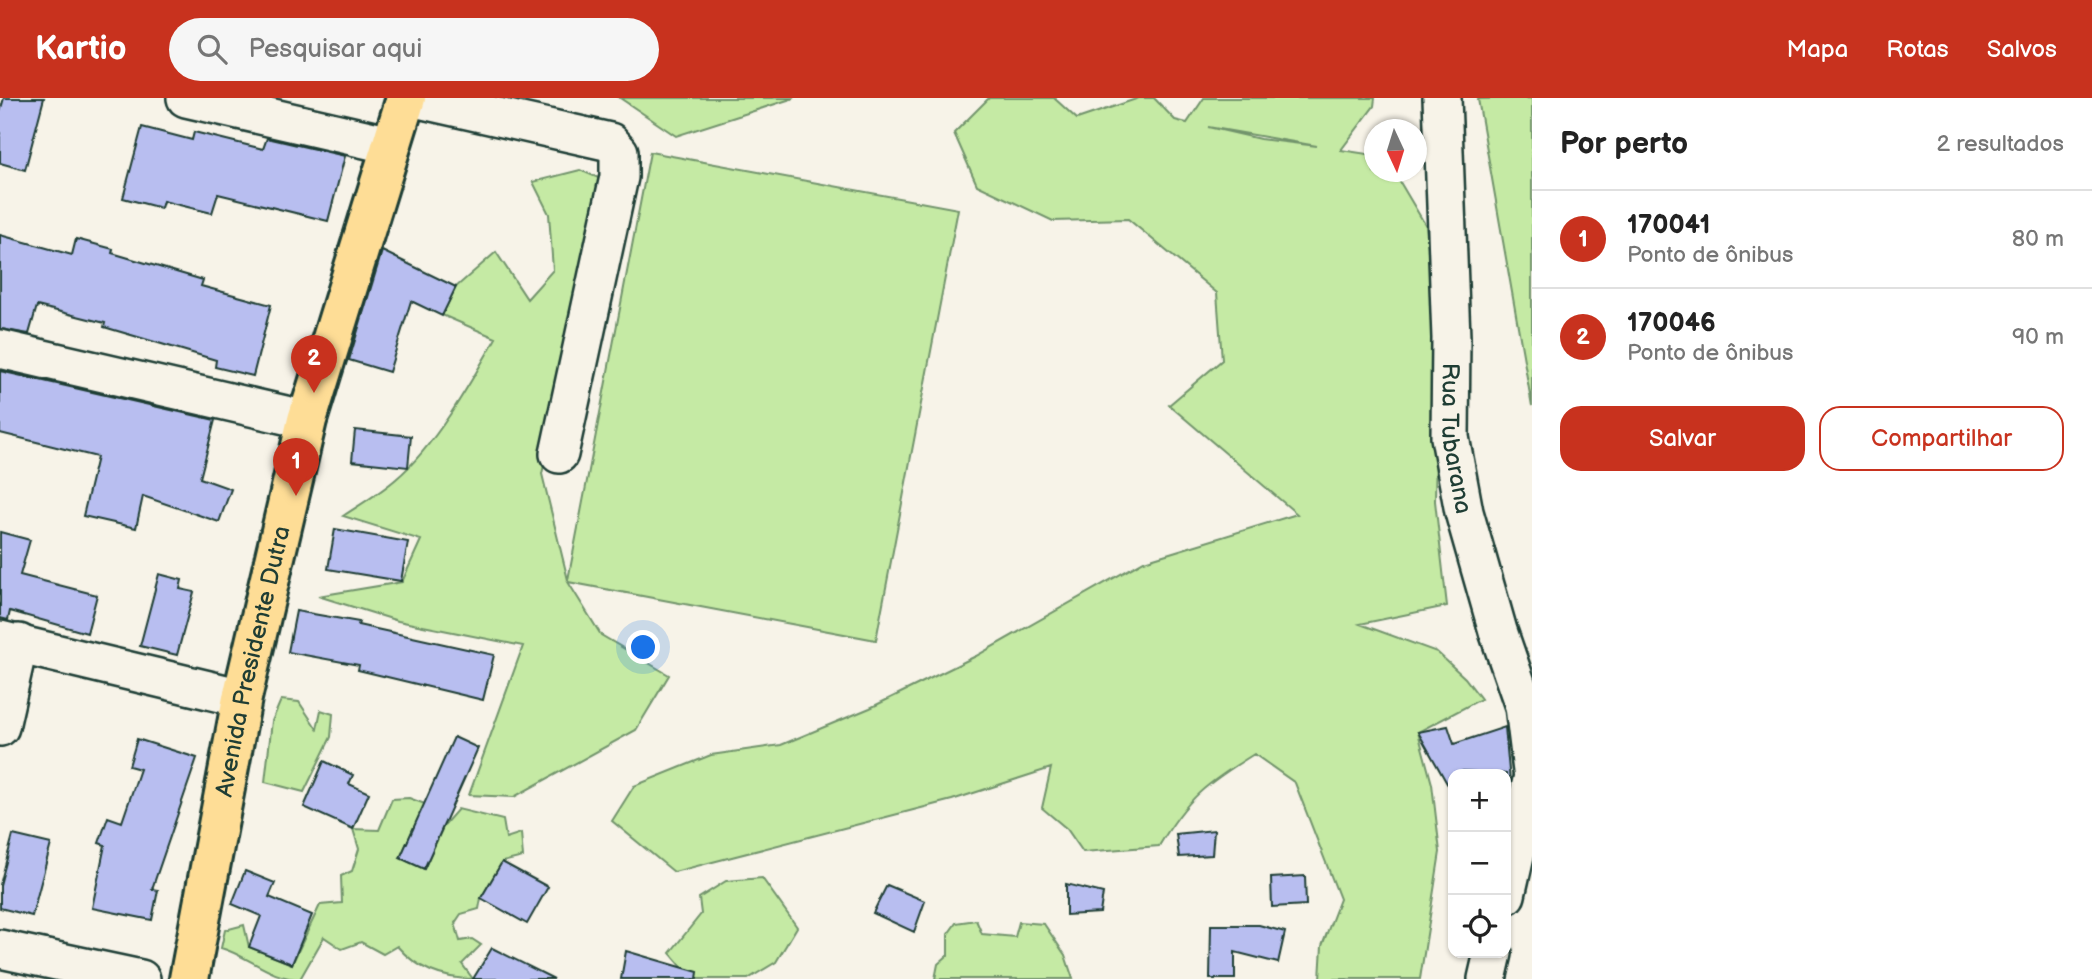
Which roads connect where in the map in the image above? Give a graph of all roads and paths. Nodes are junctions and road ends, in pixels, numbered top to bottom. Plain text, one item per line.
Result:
1 (186, 98) edge
2 (406, 98) edge
3 (414, 98) edge
4 (1442, 98) edge
5 (391, 145) junction
6 (0, 349) edge
7 (307, 421) junction
8 (559, 454) dead end
9 (10, 642) edge
10 (242, 698) junction
11 (0, 727) edge
12 (1532, 771) edge
13 (1532, 780) edge
14 (1511, 873) edge
15 (0, 949) edge
16 (1492, 958) edge
17 (141, 979) edge
18 (189, 979) edge
19 (1487, 979) edge

1 - 5 street
2 - 5 main road, Avenida Presidente Dutra
3 - 8 street
4 - 12 street, Rua Tubarana
5 - 7 main road, Avenida Presidente Dutra
6 - 7 street
7 - 10 main road, Avenida Presidente Dutra
9 - 10 street
9 - 11 street
10 - 18 main road, Avenida Presidente Dutra
13 - 14 street
15 - 17 street
16 - 19 street

